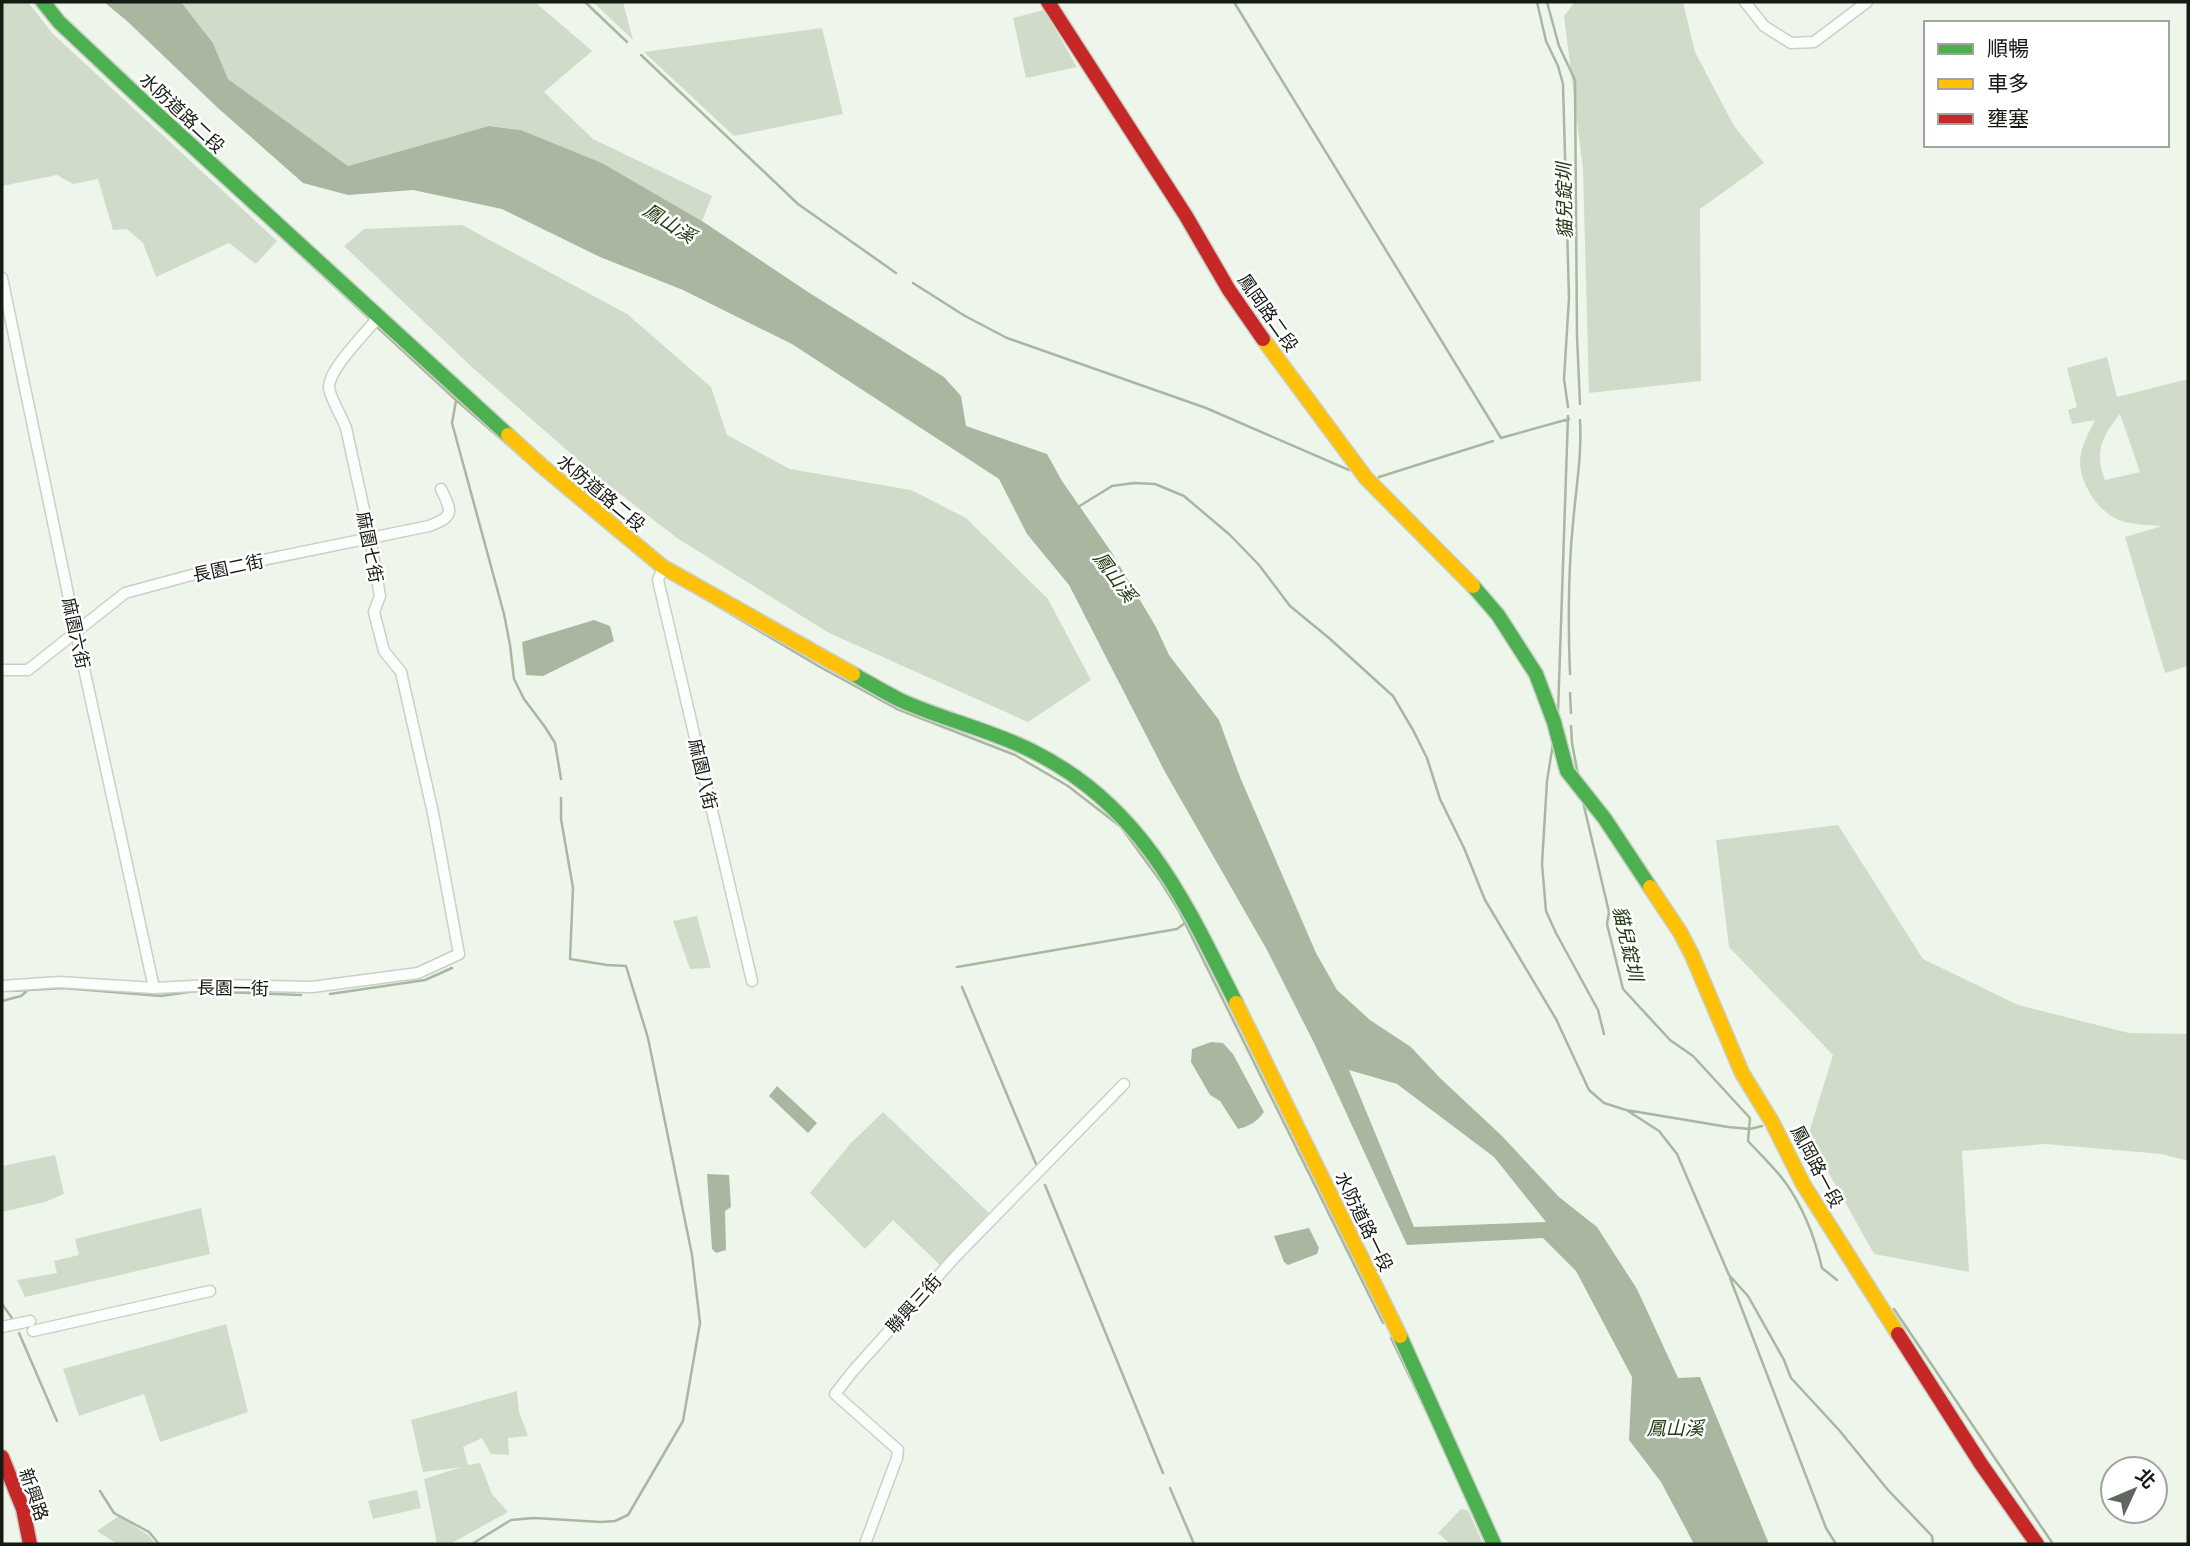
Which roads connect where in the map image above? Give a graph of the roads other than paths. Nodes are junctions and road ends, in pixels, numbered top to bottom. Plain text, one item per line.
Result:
1 (43, 2) edge
2 (1048, 2) edge
3 (1745, 2) edge
4 (1867, 2) edge
5 (2, 278) edge
6 (375, 321) junction
7 (441, 489) dead end
8 (370, 537) junction
9 (660, 573) junction
10 (1498, 615) joint
11 (76, 632) junction
12 (2, 670) edge
13 (1194, 919) joint
14 (459, 954) joint
15 (752, 981) dead end
16 (2, 986) edge
17 (154, 988) junction
18 (1124, 1084) dead end
19 (210, 1291) dead end
20 (2, 1327) edge
21 (2, 1457) edge
22 (30, 1544) edge
23 (865, 1544) edge
24 (1493, 1544) edge
25 (2037, 1544) edge

1 - 6 street, 水防道路二段
2 - 10 street, 鳳岡路二段
3 - 4 street
5 - 11 street, 麻園六街
6 - 8 street, 麻園七街
6 - 9 street, 水防道路二段
7 - 8 street, 長園二街
8 - 11 street, 長園二街
8 - 14 street, 麻園七街
9 - 13 street, 水防道路二段
9 - 15 street, 麻園八街
10 - 25 street, 鳳岡路一段
11 - 12 street, 長園二街
11 - 17 street, 麻園六街
13 - 24 street, 水防道路一段
14 - 17 street, 長園一街
16 - 17 street, 長園一街
18 - 23 street, 聯興三街
19 - 20 street
21 - 22 street, 新興路

